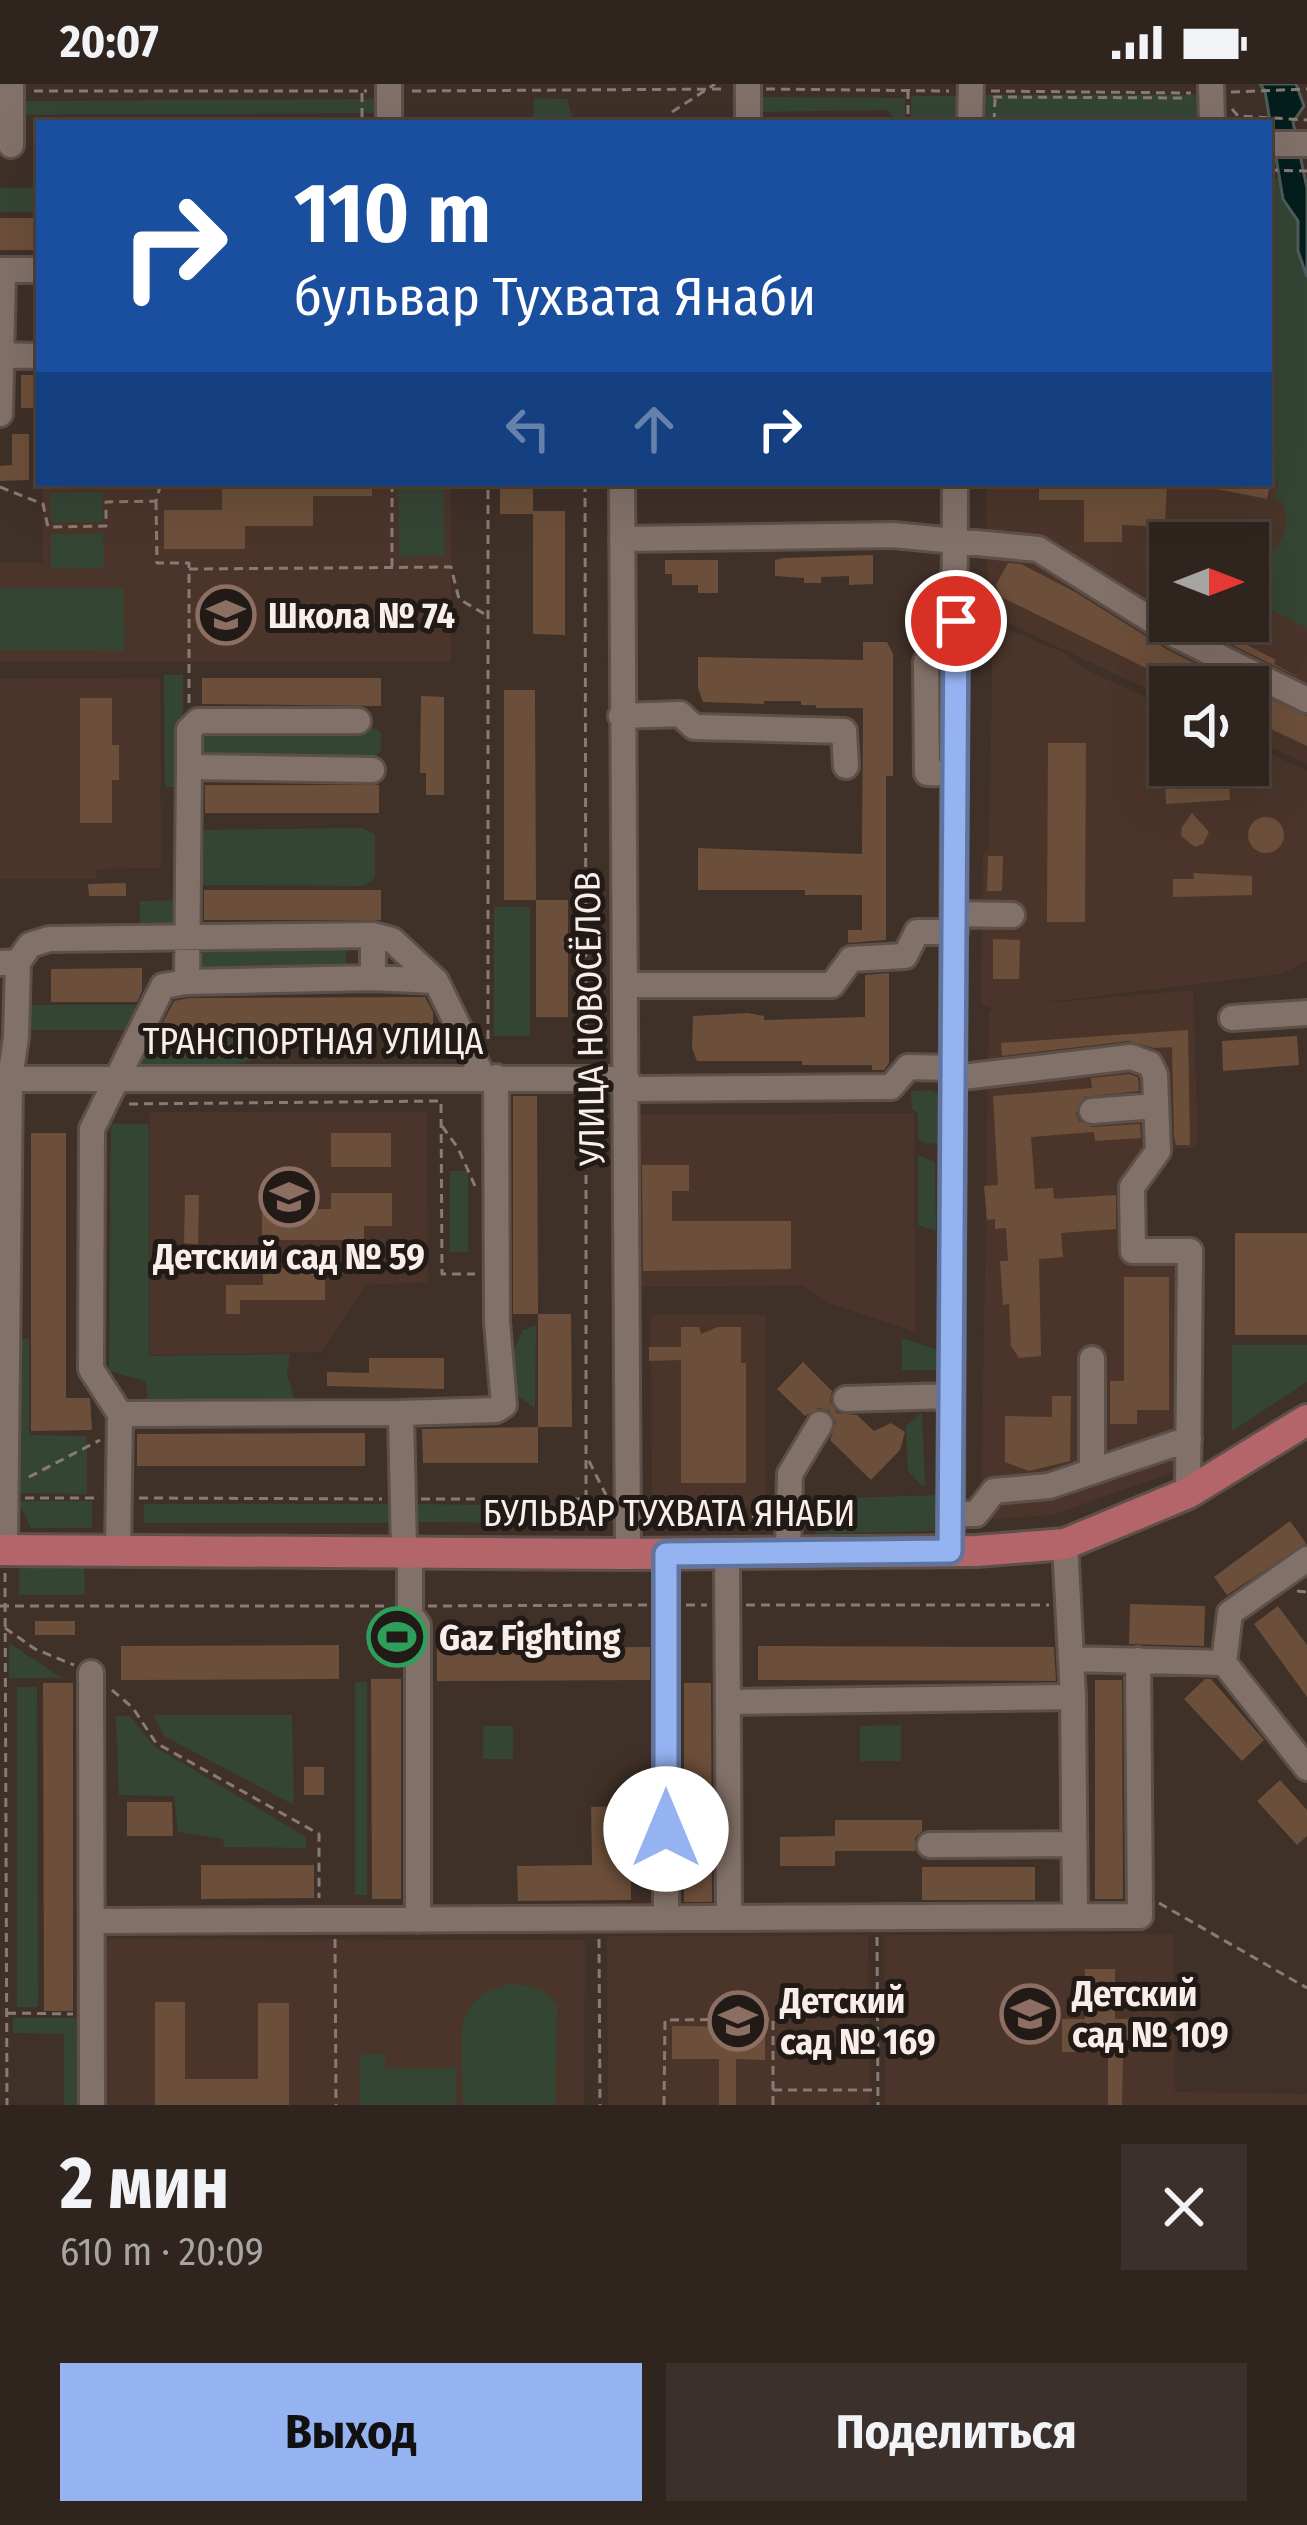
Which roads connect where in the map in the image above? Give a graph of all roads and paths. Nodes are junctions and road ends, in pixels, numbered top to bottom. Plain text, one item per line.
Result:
1 (567, 84) edge
2 (715, 84) edge
3 (748, 86) edge
4 (401, 87) edge
5 (550, 87) edge
6 (709, 89) junction
7 (1307, 89) edge
8 (908, 90) junction
9 (362, 91) junction
10 (981, 92) edge
11 (1210, 92) edge
12 (1246, 92) dead end
13 (8, 97) edge
14 (672, 112) dead end
15 (362, 120) edge
16 (390, 120) edge
17 (748, 120) edge
18 (908, 120) edge
19 (993, 120) edge
20 (1245, 120) edge
21 (1307, 120) edge
22 (1272, 130) edge
23 (1272, 134) edge
24 (1307, 144) edge
25 (5, 145) edge
26 (36, 145) edge
27 (1272, 170) edge
28 (1307, 171) edge
29 (1, 270) edge
30 (36, 270) edge
31 (36, 356) edge
32 (2, 362) edge
33 (0, 414) edge
34 (160, 486) edge
35 (392, 486) edge
36 (488, 486) edge
37 (585, 486) edge
38 (622, 486) edge
39 (956, 486) edge
40 (0, 487) edge
41 (156, 501) junction
42 (622, 539) junction
43 (956, 543) junction
44 (392, 568) junction
45 (189, 569) junction
46 (488, 616) junction
47 (926, 662) dead end
48 (1307, 700) edge
49 (621, 716) junction
50 (358, 722) dead end
51 (189, 730) junction
52 (846, 766) dead end
53 (189, 767) junction
54 (372, 770) dead end
55 (955, 774) junction
56 (1012, 915) dead end
57 (955, 923) junction
58 (373, 935) junction
59 (188, 936) junction
60 (9, 962) edge
61 (373, 978) junction
62 (436, 981) junction
63 (187, 982) junction
64 (625, 985) junction
65 (1307, 1013) edge
66 (1232, 1018) dead end
67 (488, 1038) dead end
68 (954, 1073) junction
69 (490, 1077) junction
70 (115, 1078) junction
71 (586, 1078) junction
72 (5, 1079) edge
73 (627, 1084) junction
74 (103, 1104) junction
75 (1156, 1106) junction
76 (1092, 1111) dead end
77 (441, 1125) junction
78 (477, 1192) dead end
79 (497, 1274) junction
80 (1092, 1359) dead end
81 (949, 1396) junction
82 (846, 1400) dead end
83 (401, 1413) junction
84 (1307, 1420) edge
85 (115, 1424) junction
86 (820, 1424) dead end
87 (1190, 1439) junction
88 (586, 1456) junction
89 (1092, 1472) junction
90 (5, 1493) junction
91 (1188, 1493) junction
92 (607, 1496) dead end
93 (118, 1498) junction
94 (403, 1499) junction
95 (963, 1514) junction
96 (1065, 1544) junction
97 (2, 1550) edge
98 (118, 1550) junction
99 (963, 1551) junction
100 (407, 1552) junction
101 (788, 1552) junction
102 (728, 1553) junction
103 (628, 1554) junction
104 (666, 1554) junction
105 (1307, 1559) edge
106 (666, 1605) junction
107 (728, 1605) junction
108 (1069, 1605) junction
109 (2, 1606) edge
110 (410, 1606) junction
111 (5, 1628) junction
112 (1072, 1659) junction
113 (1138, 1660) junction
114 (1224, 1663) junction
115 (91, 1673) junction
116 (1073, 1697) junction
117 (728, 1702) junction
118 (1307, 1768) edge
119 (1074, 1844) junction
120 (930, 1845) dead end
121 (1142, 1893) junction
122 (1075, 1916) junction
123 (877, 1917) junction
124 (666, 1918) junction
125 (729, 1918) junction
126 (320, 1920) junction
127 (418, 1920) junction
128 (94, 1921) junction
129 (599, 1935) dead end
130 (1307, 1988) edge
131 (7, 2013) junction
132 (93, 2014) junction
133 (773, 2090) junction
134 (878, 2090) junction
135 (7, 2105) edge
136 (92, 2105) edge
137 (336, 2105) edge
138 (601, 2105) edge
139 (664, 2105) edge
140 (773, 2105) edge
141 (878, 2105) edge

1 - 5 path
2 - 6 path
3 - 6 path
3 - 8 path
3 - 17 street
4 - 5 path
4 - 9 path
4 - 16 street
5 - 6 path
6 - 14 path
7 - 12 path
8 - 10 path
8 - 18 path
9 - 13 path
9 - 15 path
10 - 11 path
10 - 19 path
11 - 20 path
13 - 25 street
21 - 22 path
23 - 24 street
25 - 26 street
27 - 28 path
29 - 30 street
29 - 32 street
31 - 32 street
32 - 33 street
34 - 41 path
35 - 44 path
36 - 46 path
37 - 71 path
38 - 42 street, УЛИЦА НОВОСЁЛОВ
39 - 43 street
40 - 41 path
41 - 45 path
42 - 43 street
42 - 49 street, УЛИЦА НОВОСЁЛОВ
43 - 48 street
43 - 55 street
44 - 45 path
44 - 46 path
45 - 51 path
46 - 67 path
47 - 55 street
49 - 52 street
49 - 64 street, УЛИЦА НОВОСЁЛОВ
50 - 51 street
51 - 53 street
53 - 54 street
53 - 59 street
55 - 57 street
56 - 57 street
57 - 64 street
57 - 68 street
58 - 59 street
58 - 61 street
58 - 62 street
59 - 60 street
59 - 63 street
60 - 72 street
61 - 62 street
61 - 63 street
62 - 69 street
63 - 70 street
64 - 73 street, УЛИЦА НОВОСЁЛОВ
65 - 66 street
68 - 73 street, ТРАНСПОРТНАЯ УЛИЦА
68 - 75 street
68 - 81 street
69 - 70 street, ТРАНСПОРТНАЯ УЛИЦА
69 - 71 street, ТРАНСПОРТНАЯ УЛИЦА
69 - 79 street
70 - 72 street, ТРАНСПОРТНАЯ УЛИЦА
70 - 74 street
71 - 73 street, ТРАНСПОРТНАЯ УЛИЦА
71 - 88 path
72 - 90 street
73 - 103 street, УЛИЦА НОВОСЁЛОВ
74 - 77 path
74 - 85 street
75 - 76 street
75 - 87 street
77 - 78 path
77 - 79 path
79 - 83 street
80 - 89 street
81 - 82 street
81 - 95 street
83 - 85 street
83 - 94 street
84 - 91 main road, БУЛЬВАР ТУХВАТА ЯНАБИ
85 - 90 path
85 - 93 street
86 - 101 street
87 - 89 street
87 - 91 street
88 - 92 path
88 - 94 path
89 - 95 street
90 - 93 path
90 - 97 street
91 - 96 main road, БУЛЬВАР ТУХВАТА ЯНАБИ
93 - 94 path
93 - 98 street
94 - 100 street
95 - 99 street
96 - 99 main road, БУЛЬВАР ТУХВАТА ЯНАБИ
96 - 108 street
97 - 98 main road, БУЛЬВАР ТУХВАТА ЯНАБИ
97 - 109 path
98 - 100 main road, БУЛЬВАР ТУХВАТА ЯНАБИ
99 - 101 main road, БУЛЬВАР ТУХВАТА ЯНАБИ
100 - 103 main road, БУЛЬВАР ТУХВАТА ЯНАБИ
100 - 110 street
101 - 102 main road, БУЛЬВАР ТУХВАТА ЯНАБИ
102 - 104 main road, БУЛЬВАР ТУХВАТА ЯНАБИ
102 - 107 street
103 - 104 main road, БУЛЬВАР ТУХВАТА ЯНАБИ
104 - 106 street
105 - 114 street
106 - 107 path
106 - 110 path
106 - 124 street
107 - 108 path
107 - 117 street
108 - 112 street
109 - 110 path
109 - 111 path
110 - 127 street
111 - 115 path
111 - 131 path
112 - 113 street
112 - 116 street
113 - 114 street
113 - 121 street
114 - 118 street
115 - 126 path
115 - 128 street
116 - 117 street
116 - 119 street
117 - 125 street
119 - 120 street
119 - 122 street
121 - 122 street
121 - 130 path
122 - 123 street
123 - 125 street
123 - 134 path
124 - 125 street
124 - 127 street
126 - 127 street
126 - 128 street
126 - 137 path
128 - 132 street
129 - 138 path
131 - 132 path
131 - 135 path
132 - 136 street
133 - 134 path
133 - 139 path
133 - 140 path
134 - 141 path

